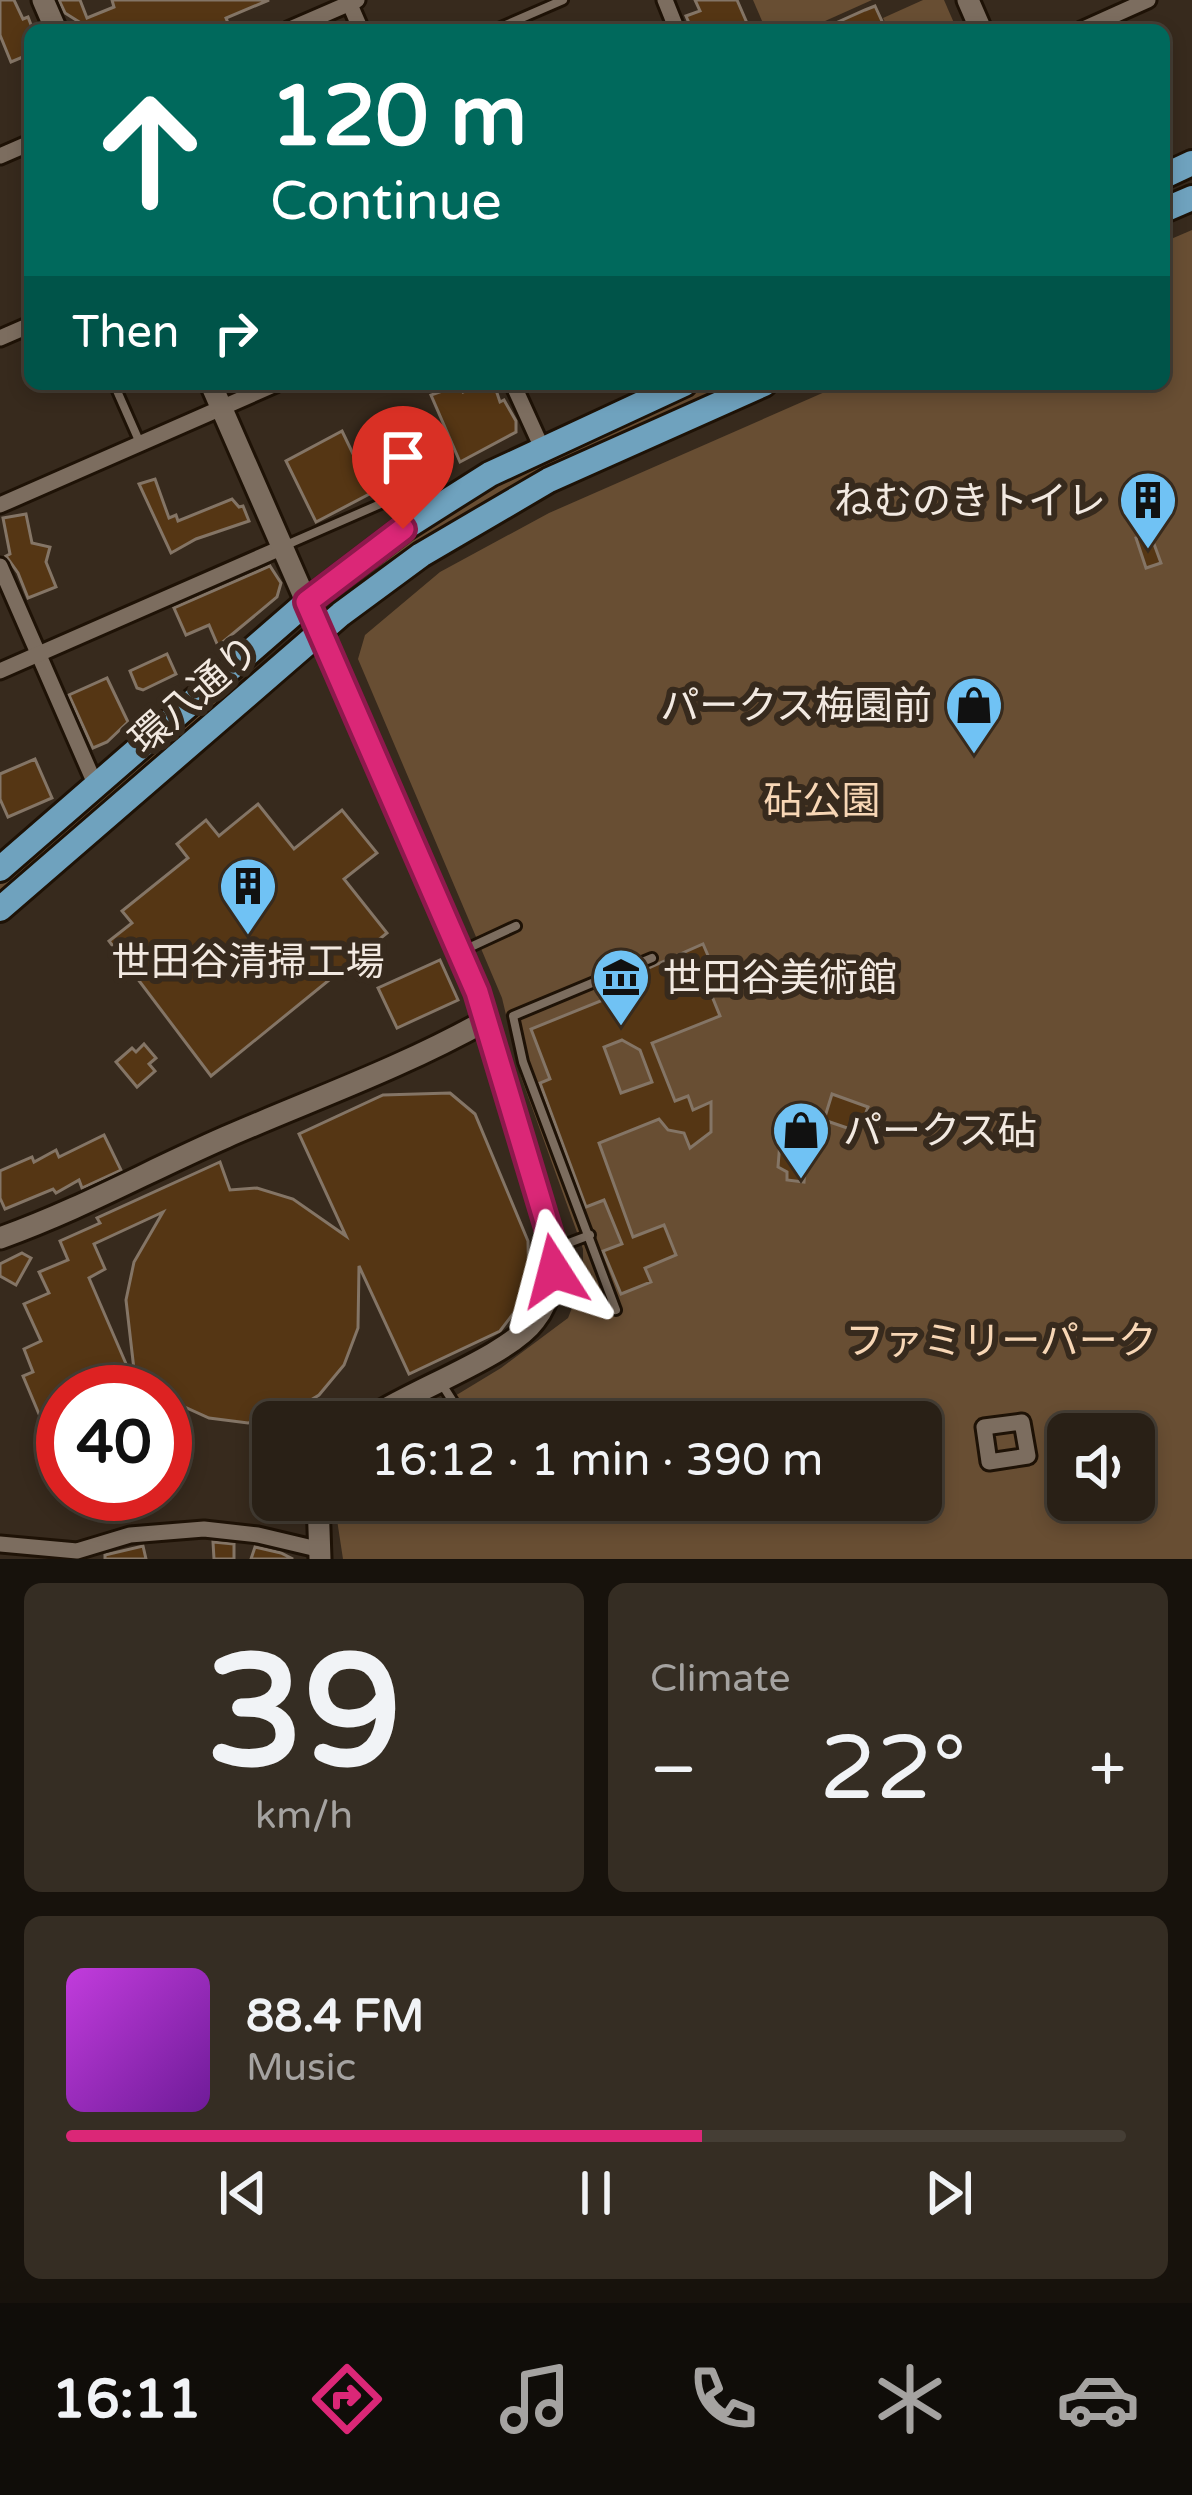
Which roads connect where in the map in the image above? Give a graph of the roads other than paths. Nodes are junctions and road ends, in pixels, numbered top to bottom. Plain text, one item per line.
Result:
1 (563, 0) edge
2 (1148, 0) edge
3 (352, 1) edge
4 (301, 24) edge
5 (508, 24) edge
6 (1094, 24) edge
7 (118, 390) edge
8 (214, 390) edge
9 (262, 390) edge
10 (516, 390) edge
11 (671, 390) edge
12 (751, 390) edge
13 (222, 408) junction
14 (140, 443) junction
15 (542, 448) junction
16 (0, 505) edge
17 (439, 505) junction
18 (283, 547) junction
19 (0, 566) edge
20 (307, 602) junction
21 (320, 632) junction
22 (38, 654) junction
23 (0, 671) edge
24 (97, 786) junction
25 (7, 856) edge
26 (0, 909) edge
27 (516, 926) dead end
28 (460, 952) junction
29 (652, 958) dead end
30 (485, 1022) junction
31 (523, 1062) junction
32 (500, 1071) junction
33 (590, 1235) junction
34 (0, 1238) edge
35 (554, 1248) junction
36 (616, 1310) dead end
37 (440, 1379) junction
38 (401, 1401) edge
39 (453, 1401) edge
40 (318, 1521) edge
41 (0, 1544) edge
42 (319, 1554) edge
43 (47, 1555) edge

1 - 5 lane
2 - 6 street
3 - 4 street
7 - 14 lane
8 - 13 street
9 - 13 street
10 - 15 street
11 - 15 main road, 環八通り
12 - 21 main road, 環八通り
13 - 14 street
13 - 18 street
14 - 16 street
15 - 17 main road, 環八通り
17 - 18 lane
17 - 20 main road, 環八通り
18 - 20 street
18 - 22 street
19 - 22 street
20 - 21 street
20 - 24 main road, 環八通り
21 - 26 main road, 環八通り
21 - 28 street
22 - 23 street
22 - 24 street
24 - 25 main road, 環八通り
27 - 28 lane
28 - 30 street
29 - 31 lane
30 - 32 street
30 - 34 street
31 - 32 lane
31 - 33 lane
32 - 35 street
33 - 35 lane
33 - 36 lane
35 - 37 street
37 - 38 street
37 - 39 lane
40 - 42 street
41 - 43 street
42 - 43 street

